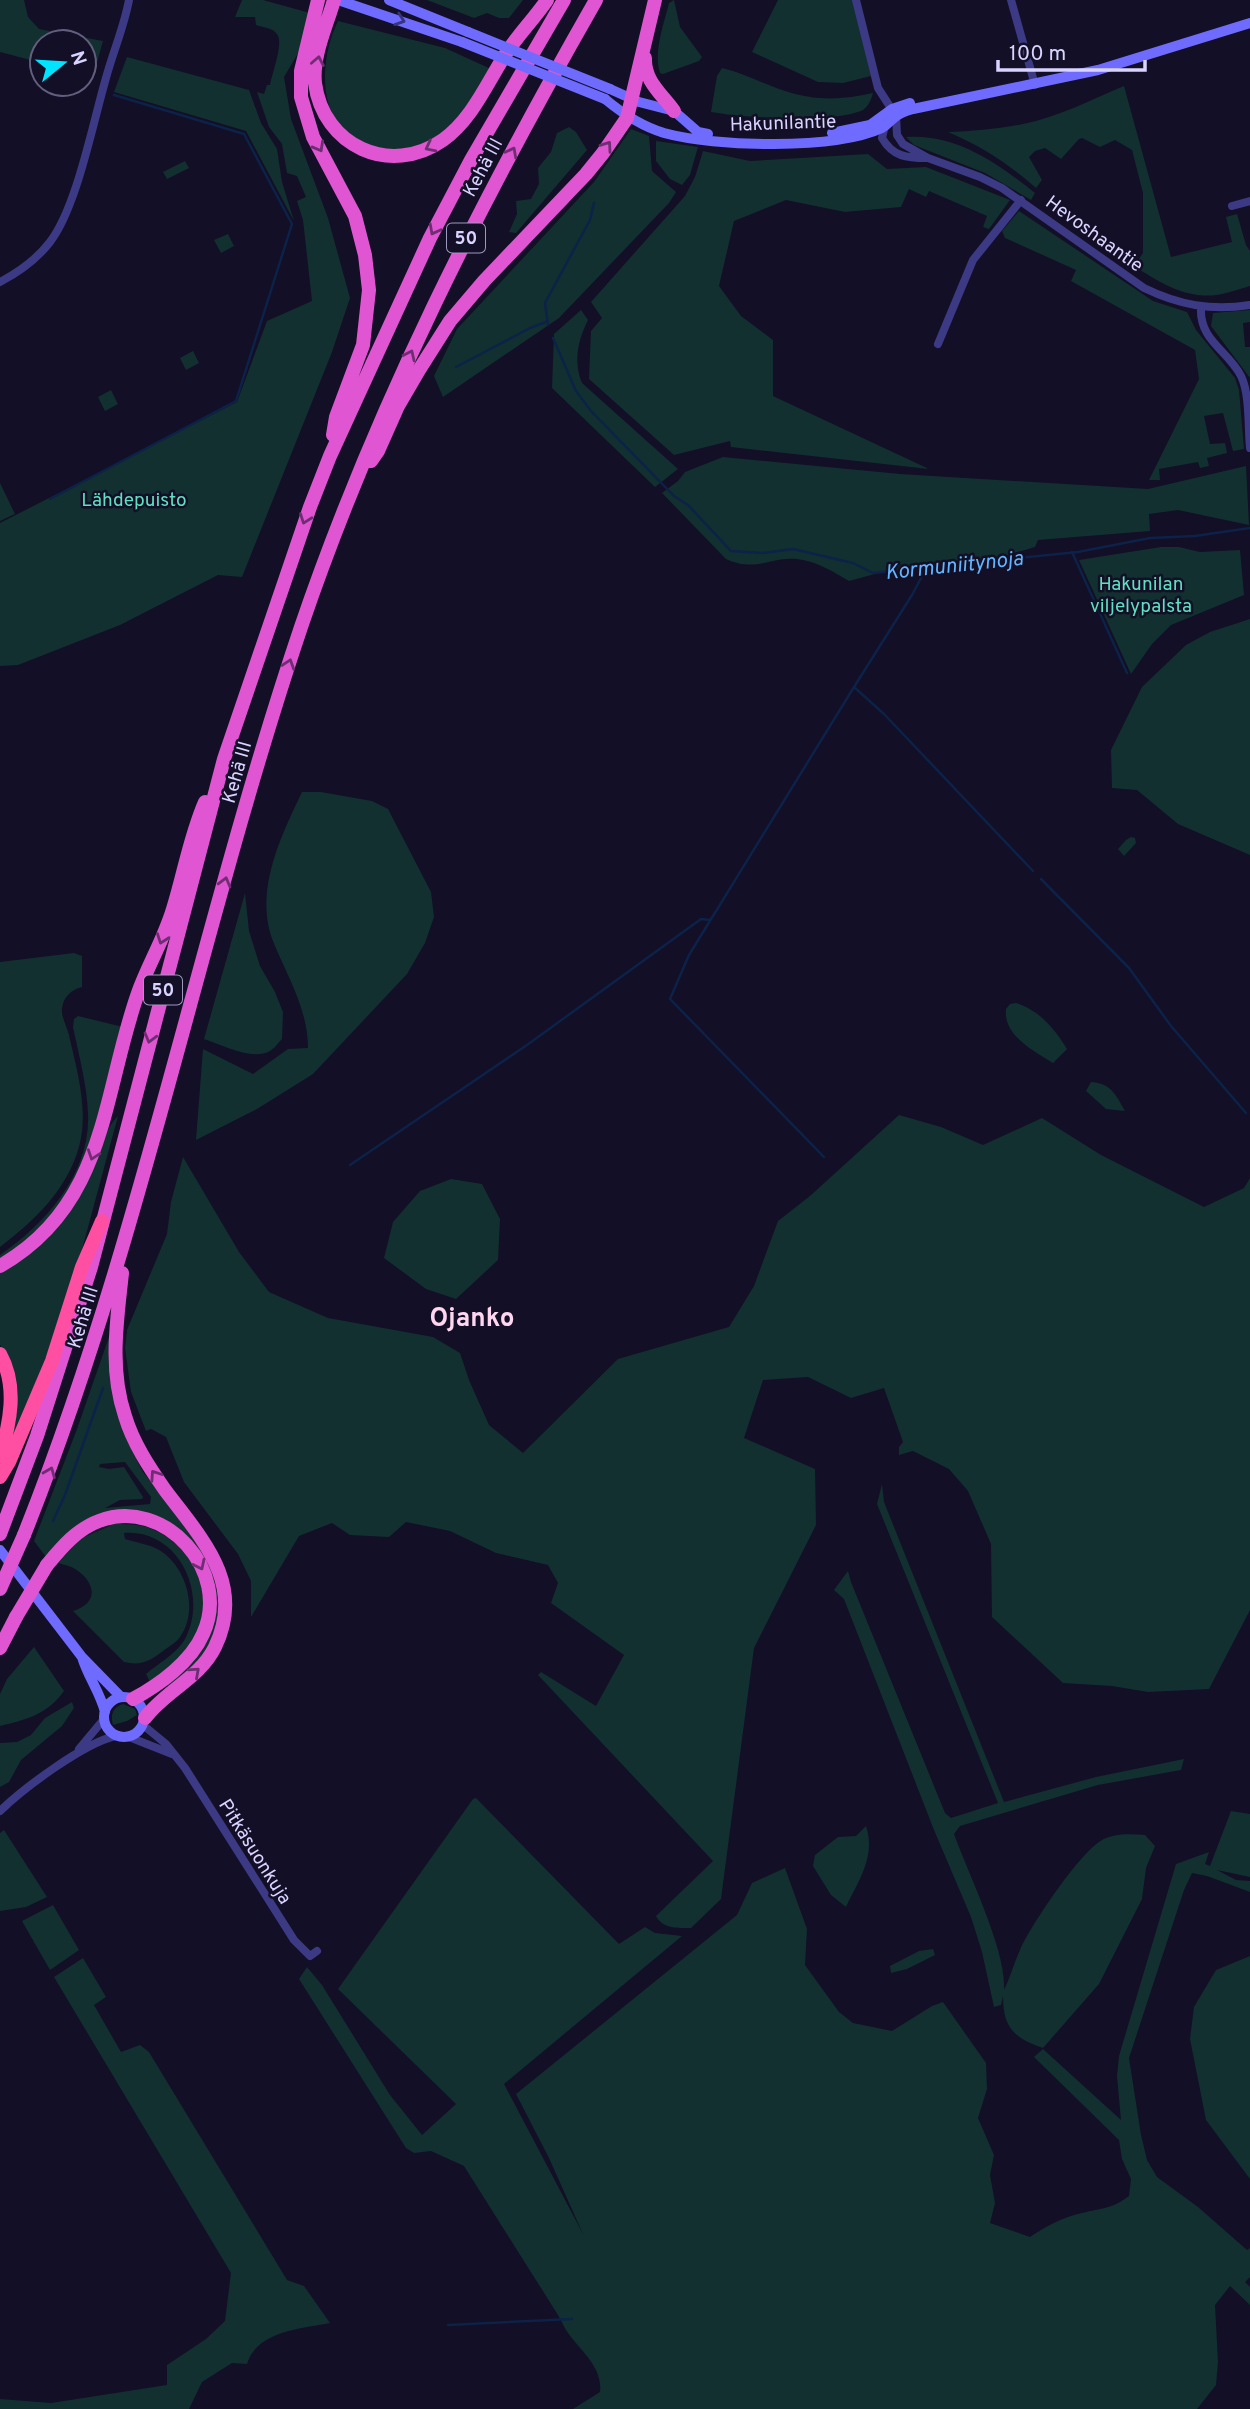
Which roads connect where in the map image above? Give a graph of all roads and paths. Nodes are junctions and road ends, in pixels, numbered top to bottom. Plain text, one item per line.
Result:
1 (130, 0) edge
2 (318, 0) edge
3 (336, 0) edge
4 (389, 0) edge
5 (547, 0) edge
6 (564, 0) edge
7 (596, 0) edge
8 (656, 0) edge
9 (856, 0) edge
10 (1012, 0) edge
11 (1250, 23) edge
12 (646, 43) junction
13 (1035, 85) junction
14 (607, 94) junction
15 (631, 99) junction
16 (674, 111) junction
17 (894, 112) junction
18 (627, 118) junction
19 (884, 128) junction
20 (928, 158) junction
21 (1021, 200) junction
22 (1250, 201) edge
23 (1233, 205) dead end
24 (0, 282) edge
25 (1250, 305) edge
26 (1201, 307) junction
27 (938, 344) dead end
28 (1250, 448) edge
29 (330, 456) junction
30 (354, 485) junction
31 (224, 759) junction
32 (102, 1221) junction
33 (127, 1234) junction
34 (0, 1266) edge
35 (0, 1354) edge
36 (0, 1456) edge
37 (0, 1477) edge
38 (0, 1534) edge
39 (0, 1549) edge
40 (0, 1589) edge
41 (0, 1648) edge
42 (82, 1657) junction
43 (127, 1698) junction
44 (104, 1715) junction
45 (144, 1721) junction
46 (115, 1736) junction
47 (128, 1737) junction
48 (78, 1752) junction
49 (172, 1754) junction
50 (0, 1811) edge
51 (317, 1951) dead end

1 - 24 street
2 -> 29 highway
5 -> 3 highway
3 -> 14 main road, Hakunilantie, bridge
4 - 14 main road, Hakunilantie, bridge
6 -> 29 highway, Kehä III / 50
30 -> 7 highway, Kehä III / 50
8 - 12 highway
9 - 17 street, Hevoshaantie
10 - 13 street
11 - 13 main road, Hakunilantie
12 - 15 highway
12 - 16 highway
13 - 17 main road, Hakunilantie
14 - 15 main road, Hakunilantie
14 - 18 main road, Hakunilantie
15 - 16 main road, Hakunilantie
15 - 18 highway
16 - 17 main road, Hakunilantie
17 - 19 main road
17 - 20 street, Hevoshaantie
18 - 19 main road, Hakunilantie
30 -> 18 highway
19 - 20 street, Hevoshaantie
20 - 21 street, Hevoshaantie
21 - 26 street, Hevoshaantie
21 - 27 street
22 - 23 street
25 - 26 street, Hevoshaantie
26 - 28 street
29 -> 31 highway, Kehä III / 50
33 -> 30 highway, Kehä III / 50
31 -> 32 highway, Kehä III / 50
31 -> 34 highway
32 - 37 highway
32 - 38 highway, Kehä III / 50
40 -> 33 highway, Kehä III / 50, bridge
45 -> 33 highway
35 - 36 highway
39 - 42 main road
41 -> 43 highway, bridge
42 - 43 main road
42 - 44 main road
43 - 44 main road
43 - 45 main road
44 - 46 main road
44 - 48 street
45 - 47 main road
45 - 49 street, Pitkäsuonkuja
46 - 47 main road
46 - 48 street
47 - 49 street
48 - 50 street
49 - 51 street, Pitkäsuonkuja

